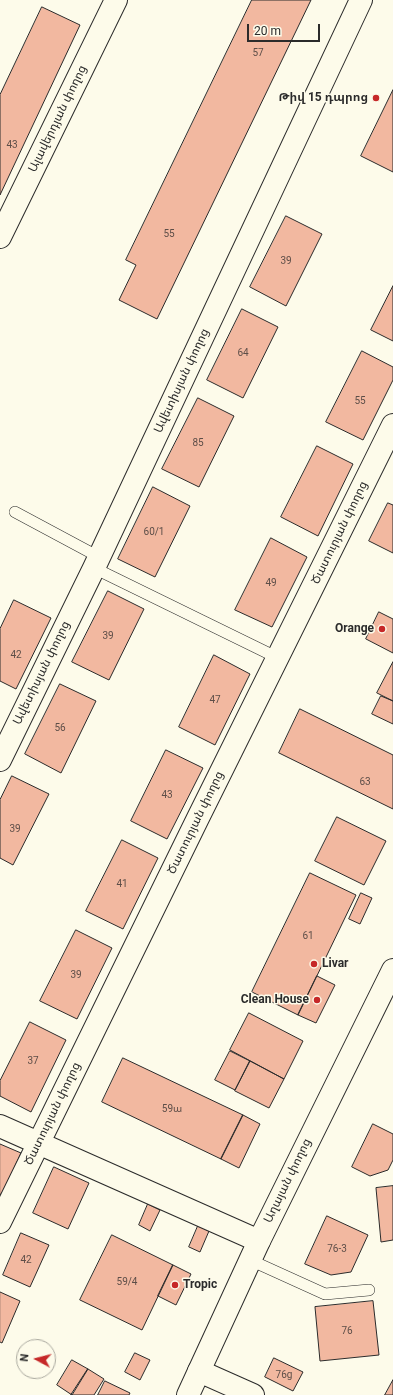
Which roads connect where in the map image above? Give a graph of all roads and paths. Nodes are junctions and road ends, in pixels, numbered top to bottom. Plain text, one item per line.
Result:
1 (116, 0) edge
2 (361, 0) edge
3 (0, 237) edge
4 (393, 425) edge
5 (15, 512) dead end
6 (96, 562) junction
7 (278, 658) junction
8 (0, 760) edge
9 (393, 970) edge
10 (0, 1126) edge
11 (39, 1143) junction
12 (0, 1222) edge
13 (254, 1251) junction
14 (369, 1290) dead end
15 (199, 1372) junction
16 (188, 1395) edge
17 (253, 1395) edge

1 - 3 street, Ալավերդյան փողոց
2 - 6 street, Ավետիսյան փողոց
4 - 7 street, Ծատուրյան փողոց
5 - 6 lane
6 - 7 lane
6 - 8 street, Ավետիսյան փողոց
7 - 11 street, Ծատուրյան փողոց
9 - 13 street, Աղայան փողոց
10 - 11 street
11 - 12 street, Ծատուրյան փողոց
11 - 13 street
13 - 14 lane
13 - 15 street, Աղայան փողոց
15 - 16 street, Աղայան փողոց
15 - 17 street

